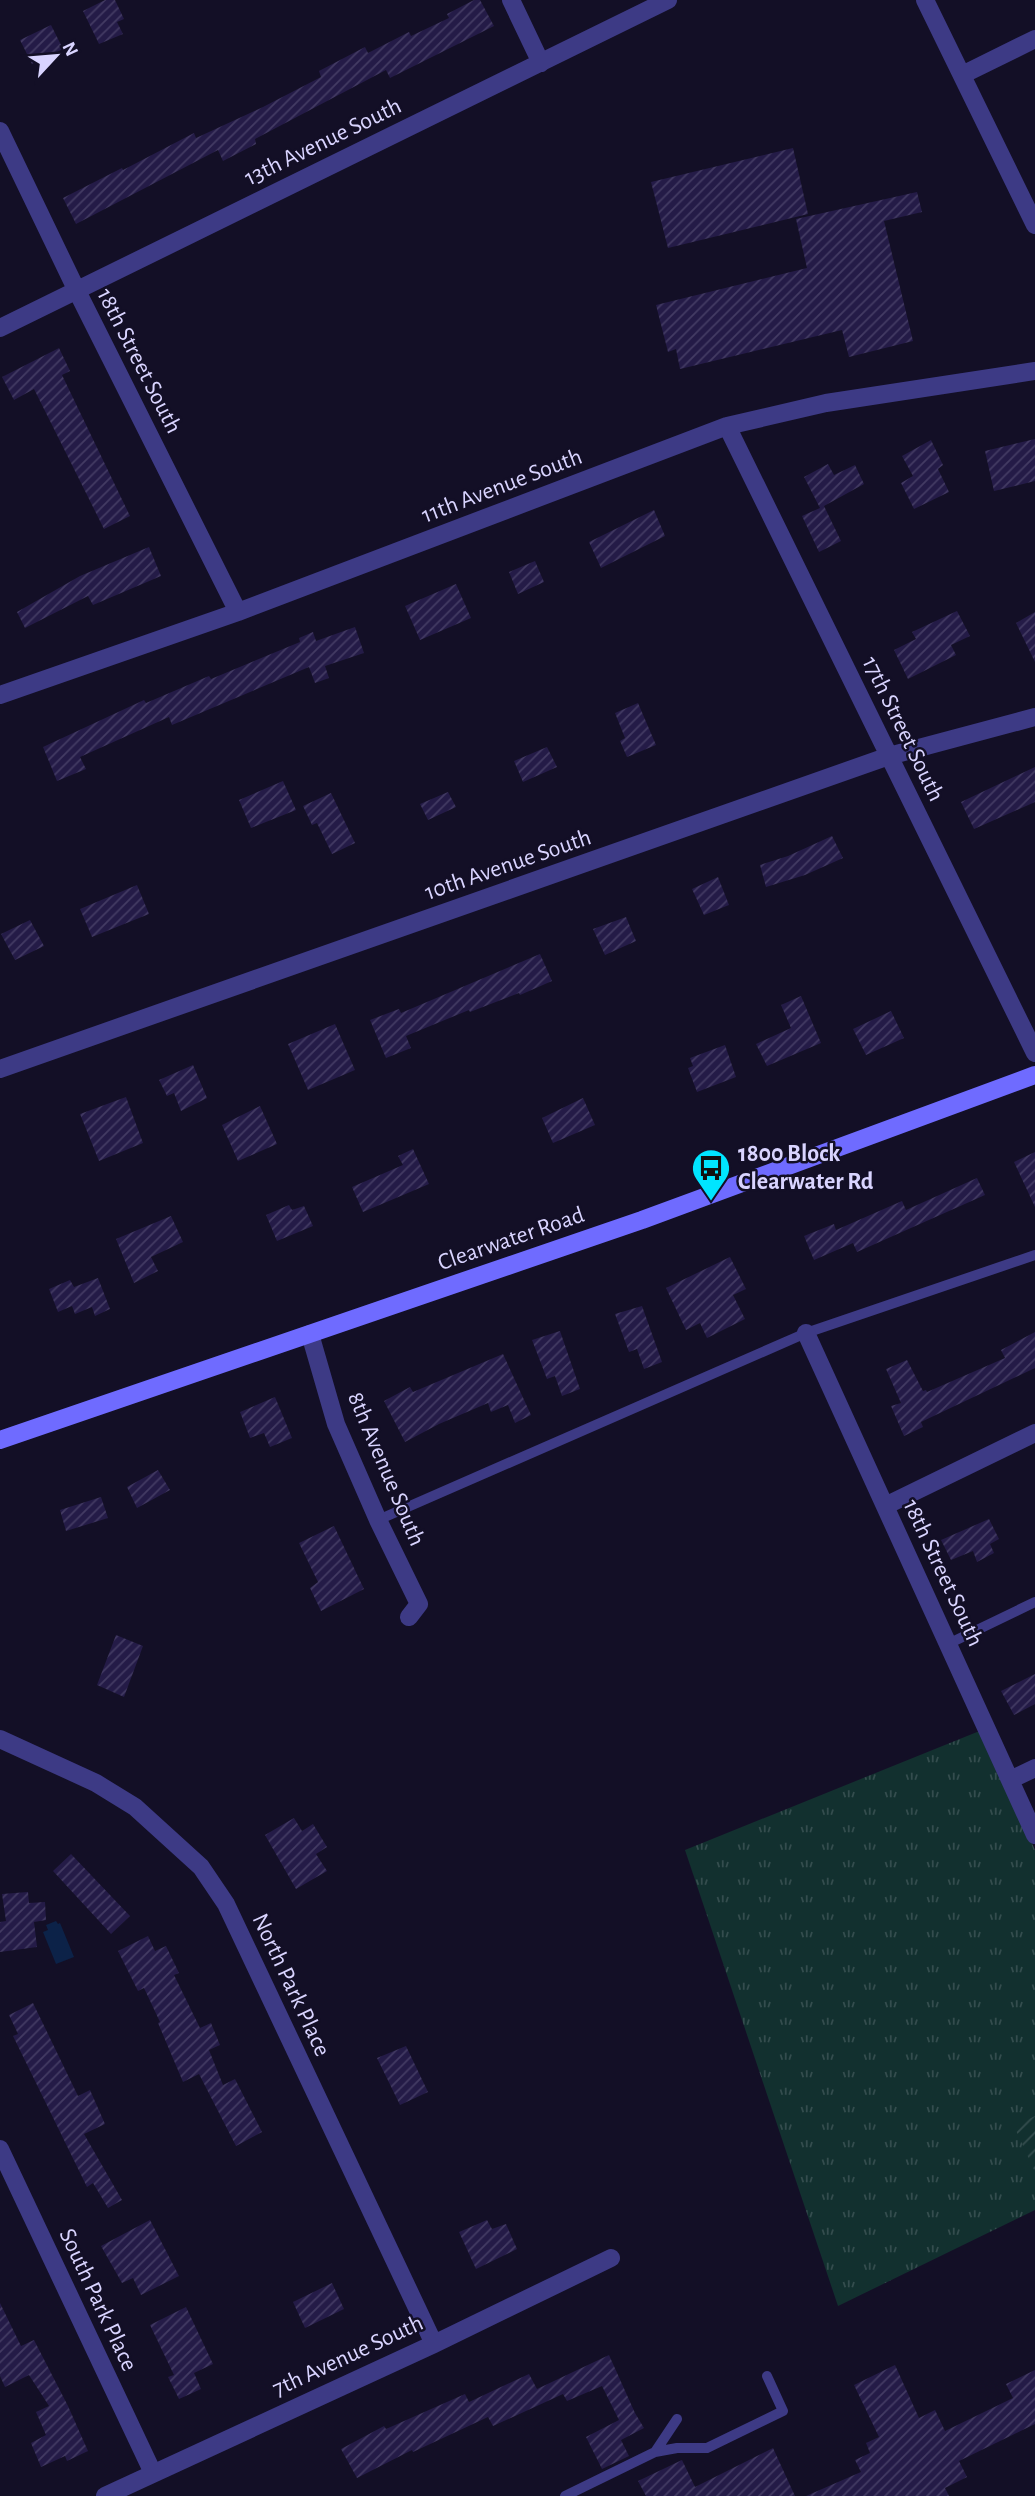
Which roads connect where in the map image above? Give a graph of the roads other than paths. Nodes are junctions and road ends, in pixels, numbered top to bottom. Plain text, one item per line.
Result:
1 (511, 0) edge
2 (668, 0) edge
3 (925, 0) edge
4 (1035, 39) edge
5 (541, 63) junction
6 (962, 75) junction
7 (0, 131) edge
8 (1035, 225) edge
9 (76, 291) junction
10 (0, 328) edge
11 (1035, 371) edge
12 (727, 426) junction
13 (238, 612) junction
14 (0, 695) edge
15 (1035, 717) edge
16 (890, 756) junction
17 (1035, 1053) edge
18 (0, 1069) edge
19 (1035, 1075) edge
20 (1035, 1255) edge
21 (806, 1332) junction
22 (310, 1334) junction
23 (1035, 1433) edge
24 (0, 1440) edge
25 (885, 1506) junction
26 (378, 1520) junction
27 (1035, 1602) edge
28 (409, 1617) dead end
29 (948, 1644) junction
30 (0, 1739) edge
31 (1035, 1768) edge
32 (1010, 1780) junction
33 (1035, 1835) edge
34 (0, 2149) edge
35 (611, 2258) dead end
36 (434, 2344) junction
37 (767, 2376) dead end
38 (677, 2419) dead end
39 (654, 2452) junction
40 (153, 2473) junction
41 (105, 2496) edge
42 (565, 2496) edge

1 - 5 street
2 - 5 street, 13th Avenue South
3 - 6 street
4 - 6 street
5 - 9 street, 13th Avenue South
6 - 8 street
7 - 9 street, 18th Street South
9 - 10 street, 13th Avenue South
9 - 13 street, 18th Street South
11 - 12 street, 11th Avenue South
12 - 13 street, 11th Avenue South
12 - 16 street, 17th Street South
13 - 14 street, 11th Avenue South
15 - 16 street, 10th Avenue South
16 - 17 street, 17th Street South
16 - 18 street, 10th Avenue South
19 - 22 street, Clearwater Road
20 - 21 lane
21 - 25 street, 18th Street South
21 - 26 lane
22 - 24 street, Clearwater Road
22 - 26 street, 8th Avenue South
23 - 25 street
25 - 29 street, 18th Street South
26 - 28 street, 8th Avenue South
27 - 29 lane
29 - 32 street, 18th Street South
30 - 36 street, North Park Place
31 - 32 street
32 - 33 street, 18th Street South
34 - 40 street, South Park Place
35 - 36 street, 7th Avenue South
36 - 40 street, 7th Avenue South
37 - 39 lane
38 - 39 lane
39 - 42 lane
40 - 41 street, 7th Avenue South

